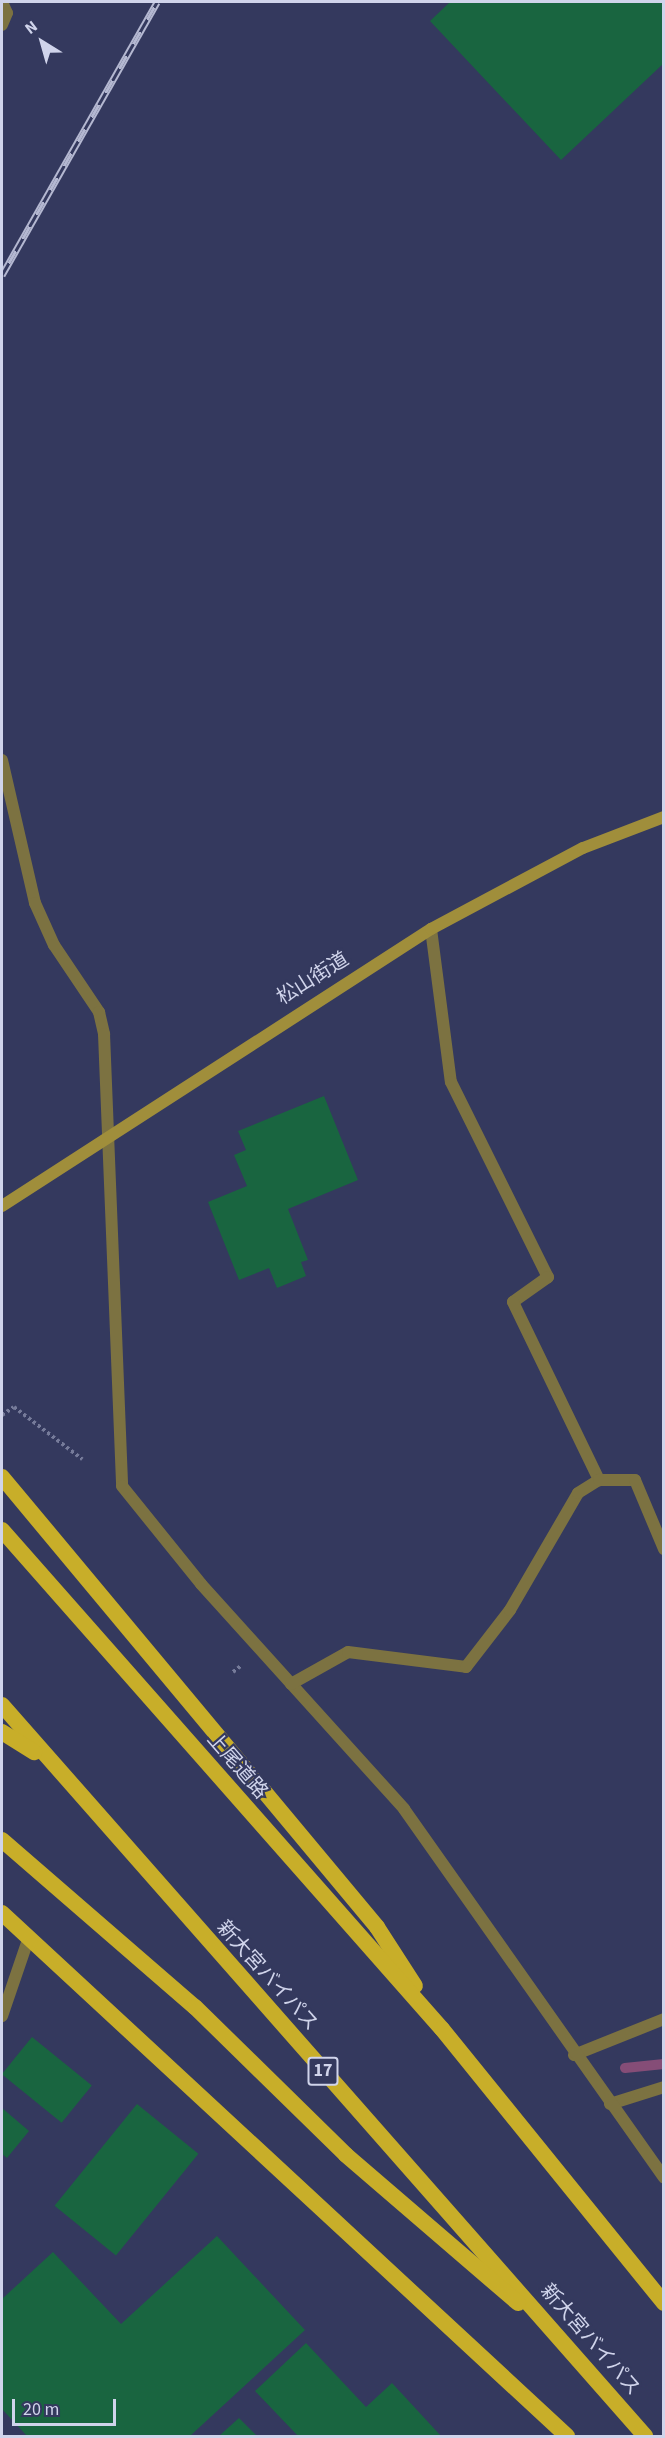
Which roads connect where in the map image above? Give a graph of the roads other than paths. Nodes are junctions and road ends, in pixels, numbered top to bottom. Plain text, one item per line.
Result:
1 (2, 2) edge
2 (2, 25) edge
3 (2, 760) edge
4 (663, 817) edge
5 (431, 929) junction
6 (106, 1139) junction
7 (2, 1206) edge
8 (2, 1477) edge
9 (599, 1480) junction
10 (2, 1530) edge
11 (663, 1548) edge
12 (291, 1684) junction
13 (2, 1705) edge
14 (2, 1732) edge
15 (45, 1758) junction
16 (2, 1840) edge
17 (2, 1913) edge
18 (28, 1940) junction
19 (2, 2016) edge
20 (663, 2019) edge
21 (442, 2029) junction
22 (574, 2055) junction
23 (663, 2087) edge
24 (610, 2104) junction
25 (663, 2178) edge
26 (663, 2303) edge
27 (566, 2344) junction
28 (567, 2436) edge
29 (645, 2436) edge

1 - 2 street
3 - 6 street
4 - 5 main road, 松山街道
5 - 6 main road, 松山街道
5 - 9 street
6 - 7 main road, 松山街道
6 - 12 street
8 - 21 highway
9 - 11 street
9 - 12 street
10 - 21 highway, 上尾道路
12 - 22 street
13 - 15 highway, 新大宮バイパス / 17
14 - 15 highway, 17
15 - 27 highway, 新大宮バイパス / 17
16 - 27 highway
17 - 18 highway
18 - 19 street
18 - 28 highway
20 - 22 street
21 - 26 highway
22 - 24 street
23 - 24 street
24 - 25 street
27 - 29 highway, 新大宮バイパス / 17

